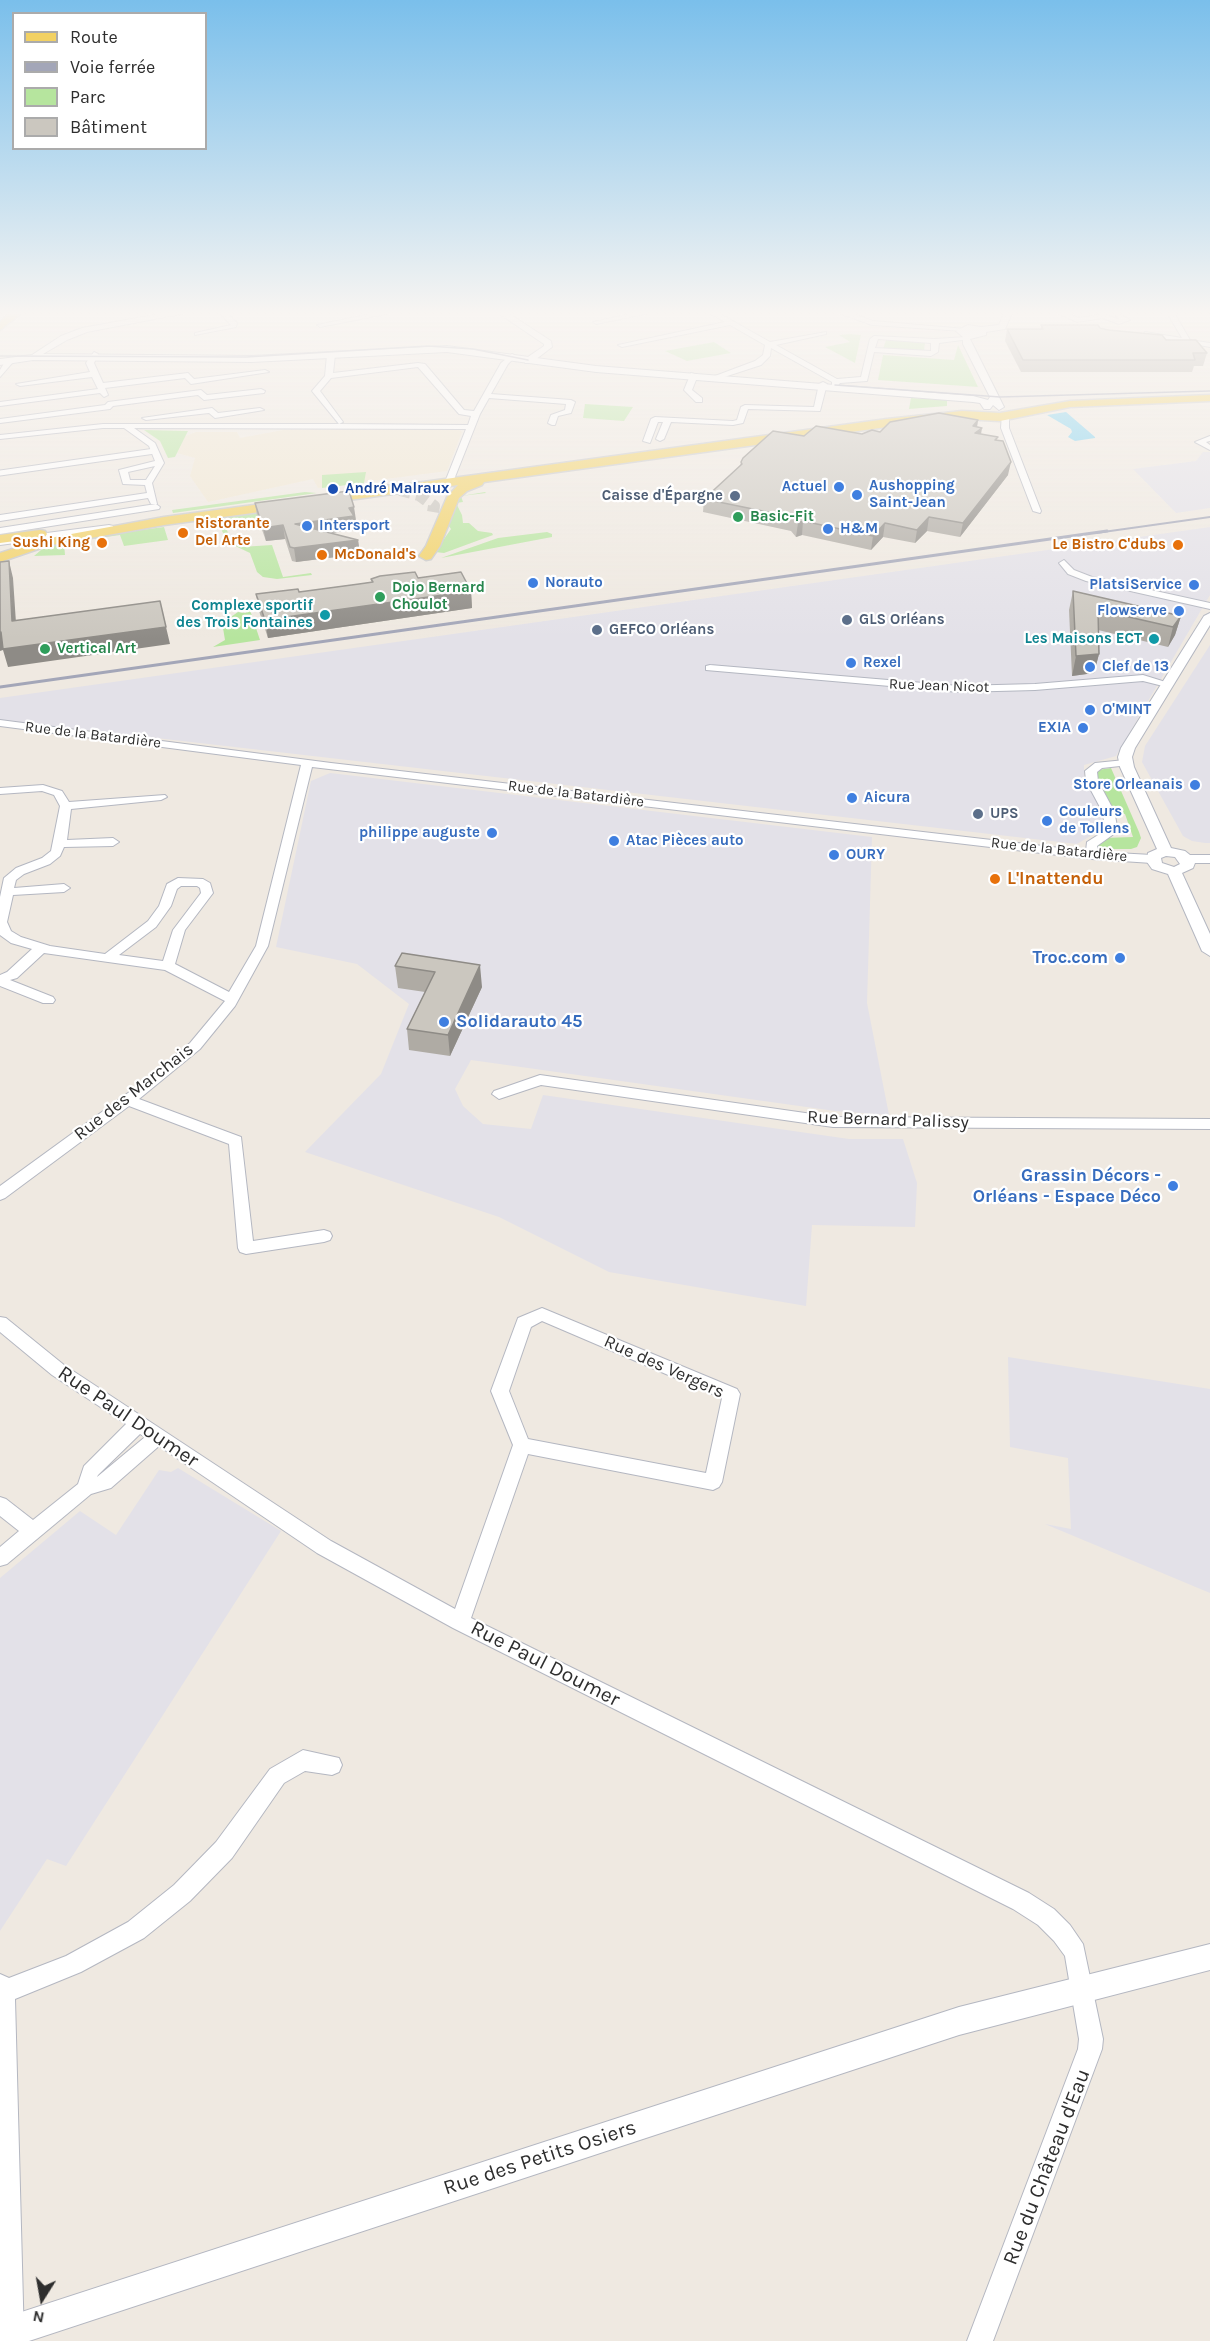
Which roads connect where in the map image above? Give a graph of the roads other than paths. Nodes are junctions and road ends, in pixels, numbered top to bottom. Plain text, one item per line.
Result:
1 (114, 420) edge
2 (141, 420) edge
3 (473, 420) edge
4 (654, 420) edge
5 (668, 420) edge
6 (673, 420) edge
7 (866, 420) edge
8 (914, 420) edge
9 (999, 420) edge
10 (740, 421) edge
11 (115, 424) junction
12 (127, 427) junction
13 (470, 427) junction
14 (0, 437) edge
15 (1210, 438) edge
16 (660, 439) dead end
17 (646, 441) dead end
18 (1210, 448) edge
19 (155, 451) junction
20 (160, 463) junction
21 (529, 471) junction
22 (0, 473) edge
23 (450, 479) junction
24 (148, 483) junction
25 (368, 491) tunnel mouth
26 (150, 495) junction
27 (300, 500) junction
28 (1037, 511) dead end
29 (433, 512) dead end
30 (160, 515) junction
31 (0, 518) edge
32 (0, 531) edge
33 (0, 541) edge
34 (425, 554) junction
35 (0, 558) edge
36 (1064, 563) dead end
37 (1210, 606) edge
38 (1210, 616) edge
39 (710, 668) dead end
40 (1167, 684) junction
41 (0, 723) edge
42 (307, 763) junction
43 (1125, 763) junction
44 (0, 791) edge
45 (161, 797) dead end
46 (66, 806) junction
47 (113, 842) dead end
48 (60, 844) junction
49 (1092, 855) junction
50 (1159, 855) junction
51 (1186, 859) junction
52 (1210, 859) edge
53 (1174, 871) junction
54 (5, 877) edge
55 (64, 888) dead end
56 (8, 892) junction
57 (1, 922) edge
58 (40, 948) junction
59 (1210, 951) edge
60 (109, 957) junction
61 (168, 966) junction
62 (1, 979) edge
63 (232, 999) junction
64 (48, 1000) dead end
65 (499, 1094) dead end
66 (127, 1100) junction
67 (1210, 1124) edge
68 (0, 1194) edge
69 (324, 1236) dead end
70 (0, 1323) edge
71 (138, 1424) junction
72 (157, 1437) junction
73 (522, 1445) junction
74 (86, 1488) junction
75 (0, 1505) edge
76 (32, 1531) junction
77 (0, 1558) edge
78 (460, 1622) junction
79 (332, 1765) dead end
80 (1210, 1957) edge
81 (2, 1989) edge
82 (1082, 1989) junction
83 (7, 2336) edge
84 (980, 2341) edge

1 - 11 street
2 - 11 street
3 - 13 street
4 - 17 street
5 - 16 street
6 - 10 street
7 - 23 main road
8 - 21 main road
9 - 28 street
11 - 12 street
11 - 14 street
12 - 13 street
12 - 19 street
13 - 23 street
15 - 18 street
19 - 20 street
19 - 22 street
20 - 24 street
20 - 24 street
21 - 23 main road
21 - 34 main road
23 - 27 main road
23 - 27 main road
23 - 34 main road
24 - 26 street
25 - 27 main road
26 - 30 street
26 - 31 street
27 - 30 main road
27 - 30 main road
29 - 34 main road
30 - 32 street
30 - 33 main road
30 - 35 main road
36 - 37 street
38 - 40 street
39 - 40 street, Rue Jean Nicot
40 - 43 street
41 - 42 street, Rue de la Batardière
42 - 49 street, Rue de la Batardière
42 - 63 street, Rue des Marchais
43 - 49 street
43 - 50 street
44 - 46 street
45 - 46 street
46 - 48 street
47 - 48 street
48 - 54 street
49 - 50 street, Rue de la Batardière
50 - 51 street
50 - 53 street
51 - 52 street
51 - 53 street
53 - 59 street
54 - 56 street
55 - 56 street
56 - 57 street
57 - 58 street
58 - 60 street
58 - 62 street
60 - 61 street
60 - 61 street
61 - 63 street
62 - 64 street
63 - 66 street, Rue des Marchais
65 - 67 street, Rue Bernard Palissy
66 - 68 street, Rue des Marchais
66 - 69 street
70 - 71 street, Rue Paul Doumer
71 - 72 street, Rue Paul Doumer
71 - 74 street
72 - 74 street
72 - 78 street, Rue Paul Doumer
73 - 73 street, Rue des Vergers
73 - 78 street
74 - 76 street
75 - 76 street
76 - 77 street
78 - 82 street, Rue Paul Doumer
79 - 81 street
80 - 82 street, Rue des Petits Osiers
81 - 83 street
82 - 83 street, Rue des Petits Osiers
82 - 84 street, Rue du Château d'Eau

